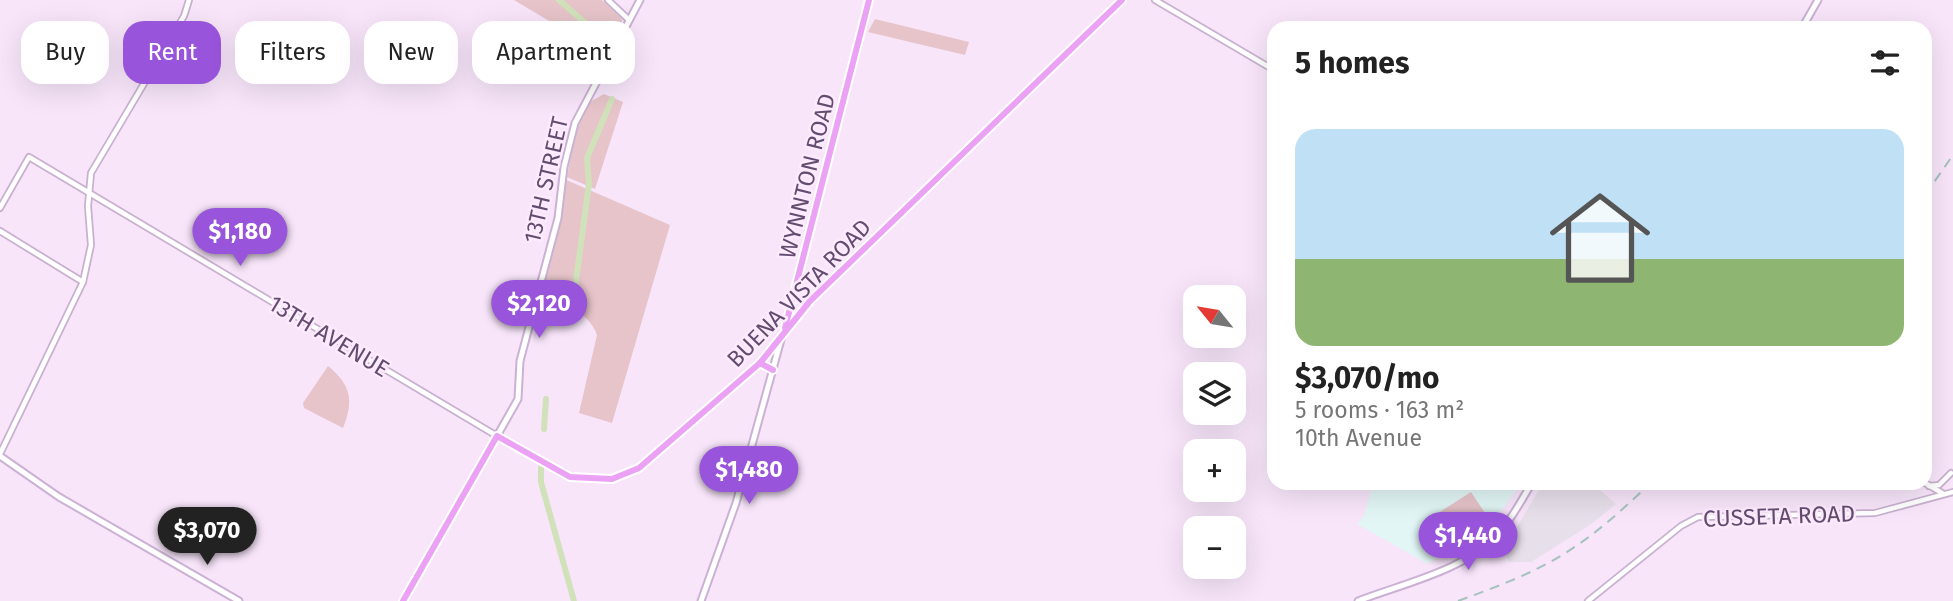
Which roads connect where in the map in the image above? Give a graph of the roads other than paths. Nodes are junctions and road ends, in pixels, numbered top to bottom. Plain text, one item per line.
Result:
1 (189, 0) edge
2 (608, 0) edge
3 (639, 0) edge
4 (869, 0) edge
5 (1122, 0) edge
6 (1156, 0) edge
7 (1818, 0) edge
8 (628, 19) junction
9 (1806, 21) edge
10 (1267, 66) edge
11 (89, 193) junction
12 (0, 208) edge
13 (0, 231) edge
14 (83, 282) junction
15 (784, 330) junction
16 (760, 363) junction
17 (773, 370) junction
18 (497, 436) junction
19 (0, 455) edge
20 (1951, 473) dead end
21 (1932, 485) edge
22 (1932, 488) edge
23 (1527, 490) edge
24 (1953, 492) edge
25 (1943, 493) junction
26 (239, 601) edge
27 (403, 601) edge
28 (701, 601) edge
29 (1357, 601) edge
30 (1588, 601) edge

1 - 11 street
2 - 8 street
3 - 8 main road, 13TH STREET
4 - 15 main road, WYNNTON ROAD
5 - 15 main road, BUENA VISTA ROAD
6 - 10 street
7 - 9 main road
8 - 18 main road, 13TH STREET
11 - 12 street, 13TH AVENUE
11 - 14 street
11 - 18 street, 13TH AVENUE
13 - 14 street
14 - 19 street
15 - 16 main road, BUENA VISTA ROAD
15 - 17 main road, WYNNTON ROAD
16 - 17 main road
16 - 18 main road, BUENA VISTA ROAD
17 - 28 main road, WYNNTON ROAD
18 - 27 main road, 13TH STREET
19 - 26 main road
20 - 21 street
22 - 25 street
23 - 29 main road
24 - 25 street, CUSSETA ROAD
25 - 30 street, CUSSETA ROAD

